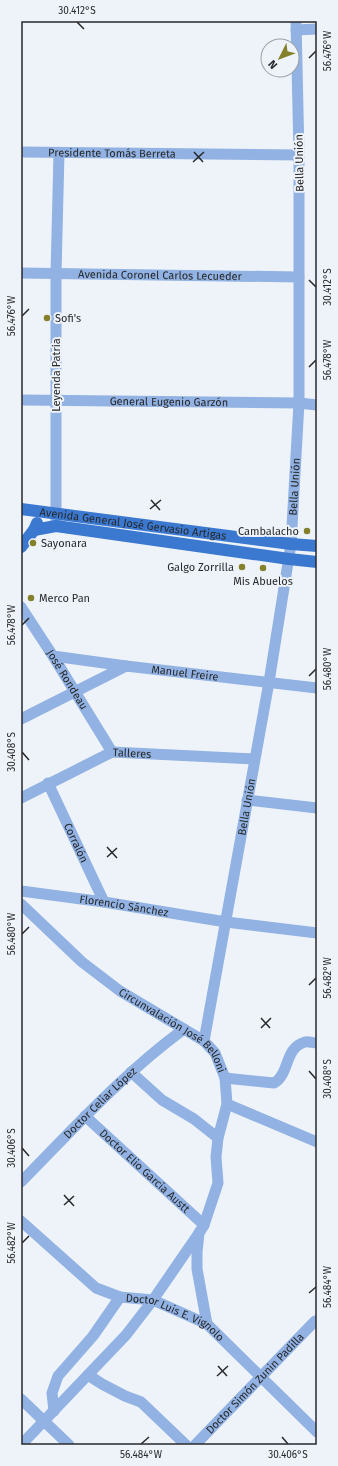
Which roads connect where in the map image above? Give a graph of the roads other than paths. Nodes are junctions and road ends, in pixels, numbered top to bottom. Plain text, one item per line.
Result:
1 (296, 26) edge
2 (317, 29) edge
3 (21, 152) edge
4 (59, 153) junction
5 (299, 155) junction
6 (21, 273) edge
7 (56, 274) junction
8 (299, 278) junction
9 (21, 400) edge
10 (56, 401) junction
11 (299, 403) junction
12 (317, 405) edge
13 (27, 510) edge
14 (56, 513) junction
15 (56, 526) junction
16 (34, 530) junction
17 (291, 544) junction
18 (317, 546) edge
19 (21, 547) edge
20 (289, 559) junction
21 (317, 562) edge
22 (21, 607) edge
23 (54, 656) junction
24 (126, 666) junction
25 (269, 682) junction
26 (317, 688) edge
27 (75, 692) junction
28 (21, 719) edge
29 (112, 752) junction
30 (254, 759) junction
31 (48, 783) junction
32 (21, 798) edge
33 (247, 800) junction
34 (317, 808) edge
35 (21, 891) edge
36 (104, 902) junction
37 (22, 910) edge
38 (226, 922) junction
39 (317, 933) edge
40 (184, 1029) junction
41 (204, 1040) junction
42 (317, 1043) edge
43 (131, 1072) junction
44 (225, 1078) junction
45 (226, 1104) junction
46 (84, 1116) junction
47 (218, 1138) junction
48 (317, 1142) edge
49 (21, 1182) edge
50 (21, 1221) edge
51 (201, 1229) junction
52 (120, 1297) junction
53 (153, 1300) junction
54 (315, 1321) dead end
55 (207, 1324) junction
56 (88, 1375) junction
57 (260, 1378) junction
58 (21, 1398) edge
59 (54, 1411) junction
60 (44, 1421) junction
61 (317, 1432) edge
62 (21, 1445) edge
63 (69, 1445) edge
64 (186, 1445) edge
65 (195, 1445) edge

1 - 2 street
1 - 5 street, Bella Unión
3 - 4 street, Presidente Tomás Berreta
4 - 5 street, Presidente Tomás Berreta
4 - 7 street, Leyenda Patria
5 - 8 street, Bella Unión
6 - 7 street, Avenida Coronel Carlos Lecueder
7 - 8 street, Avenida Coronel Carlos Lecueder
7 - 10 street, Leyenda Patria
8 - 11 street, Bella Unión
9 - 10 street, General Eugenio Garzón
10 - 11 street, General Eugenio Garzón
10 - 14 street, Leyenda Patria
11 - 12 street, General Eugenio Garzón
11 - 17 street, Bella Unión
13 - 14 main road, Avenida General José Gervasio Artigas
13 - 16 main road
14 - 15 street, Leyenda Patria
14 - 17 main road, Avenida General José Gervasio Artigas
15 - 16 main road, Avenida General José Gervasio Artigas
15 - 20 main road, Avenida General José Gervasio Artigas
16 - 19 main road
17 - 18 main road, Avenida General José Gervasio Artigas
17 - 20 street, Bella Unión
20 - 21 main road, Avenida General José Gervasio Artigas
20 - 25 street, Bella Unión
22 - 23 street, José Rondeau
23 - 24 street, Manuel Freire
23 - 27 street, José Rondeau
24 - 25 street, Manuel Freire
24 - 27 street
25 - 26 street, Manuel Freire
25 - 30 street, Bella Unión
27 - 28 street
27 - 29 street, José Rondeau
29 - 30 street, Talleres
29 - 31 street, Talleres
30 - 33 street, Bella Unión
31 - 32 street, Talleres
31 - 36 street, Corralón
33 - 34 street
33 - 38 street, Bella Unión
35 - 36 street, Florencio Sánchez
36 - 38 street, Florencio Sánchez
37 - 40 street, Circunvalación José Belloni
38 - 39 street, Florencio Sánchez
38 - 41 street, Bella Unión
40 - 41 street, Circunvalación José Belloni
40 - 43 street, Doctor Celiar López
41 - 44 street, Circunvalación José Belloni
42 - 44 street
43 - 46 street, Doctor Celiar López
43 - 47 street
44 - 45 street, Circunvalación José Belloni
45 - 47 street, Circunvalación José Belloni
45 - 48 street
46 - 49 street, Doctor Celiar López
46 - 51 street, Doctor Elio García Austt
47 - 51 street, Circunvalación José Belloni
50 - 52 street, Doctor Luis E. Vignolo
51 - 53 street
51 - 55 street
52 - 53 street, Doctor Luis E. Vignolo
52 - 59 street
53 - 55 street, Doctor Luis E. Vignolo
53 - 56 street
54 - 57 street, Doctor Simón Zunin Padilla
55 - 57 street, Doctor Luis E. Vignolo
56 - 59 street
56 - 64 street
57 - 61 street, Doctor Luis E. Vignolo
57 - 65 street, Doctor Simón Zunin Padilla
58 - 60 street
59 - 60 street
60 - 62 street
60 - 63 street

